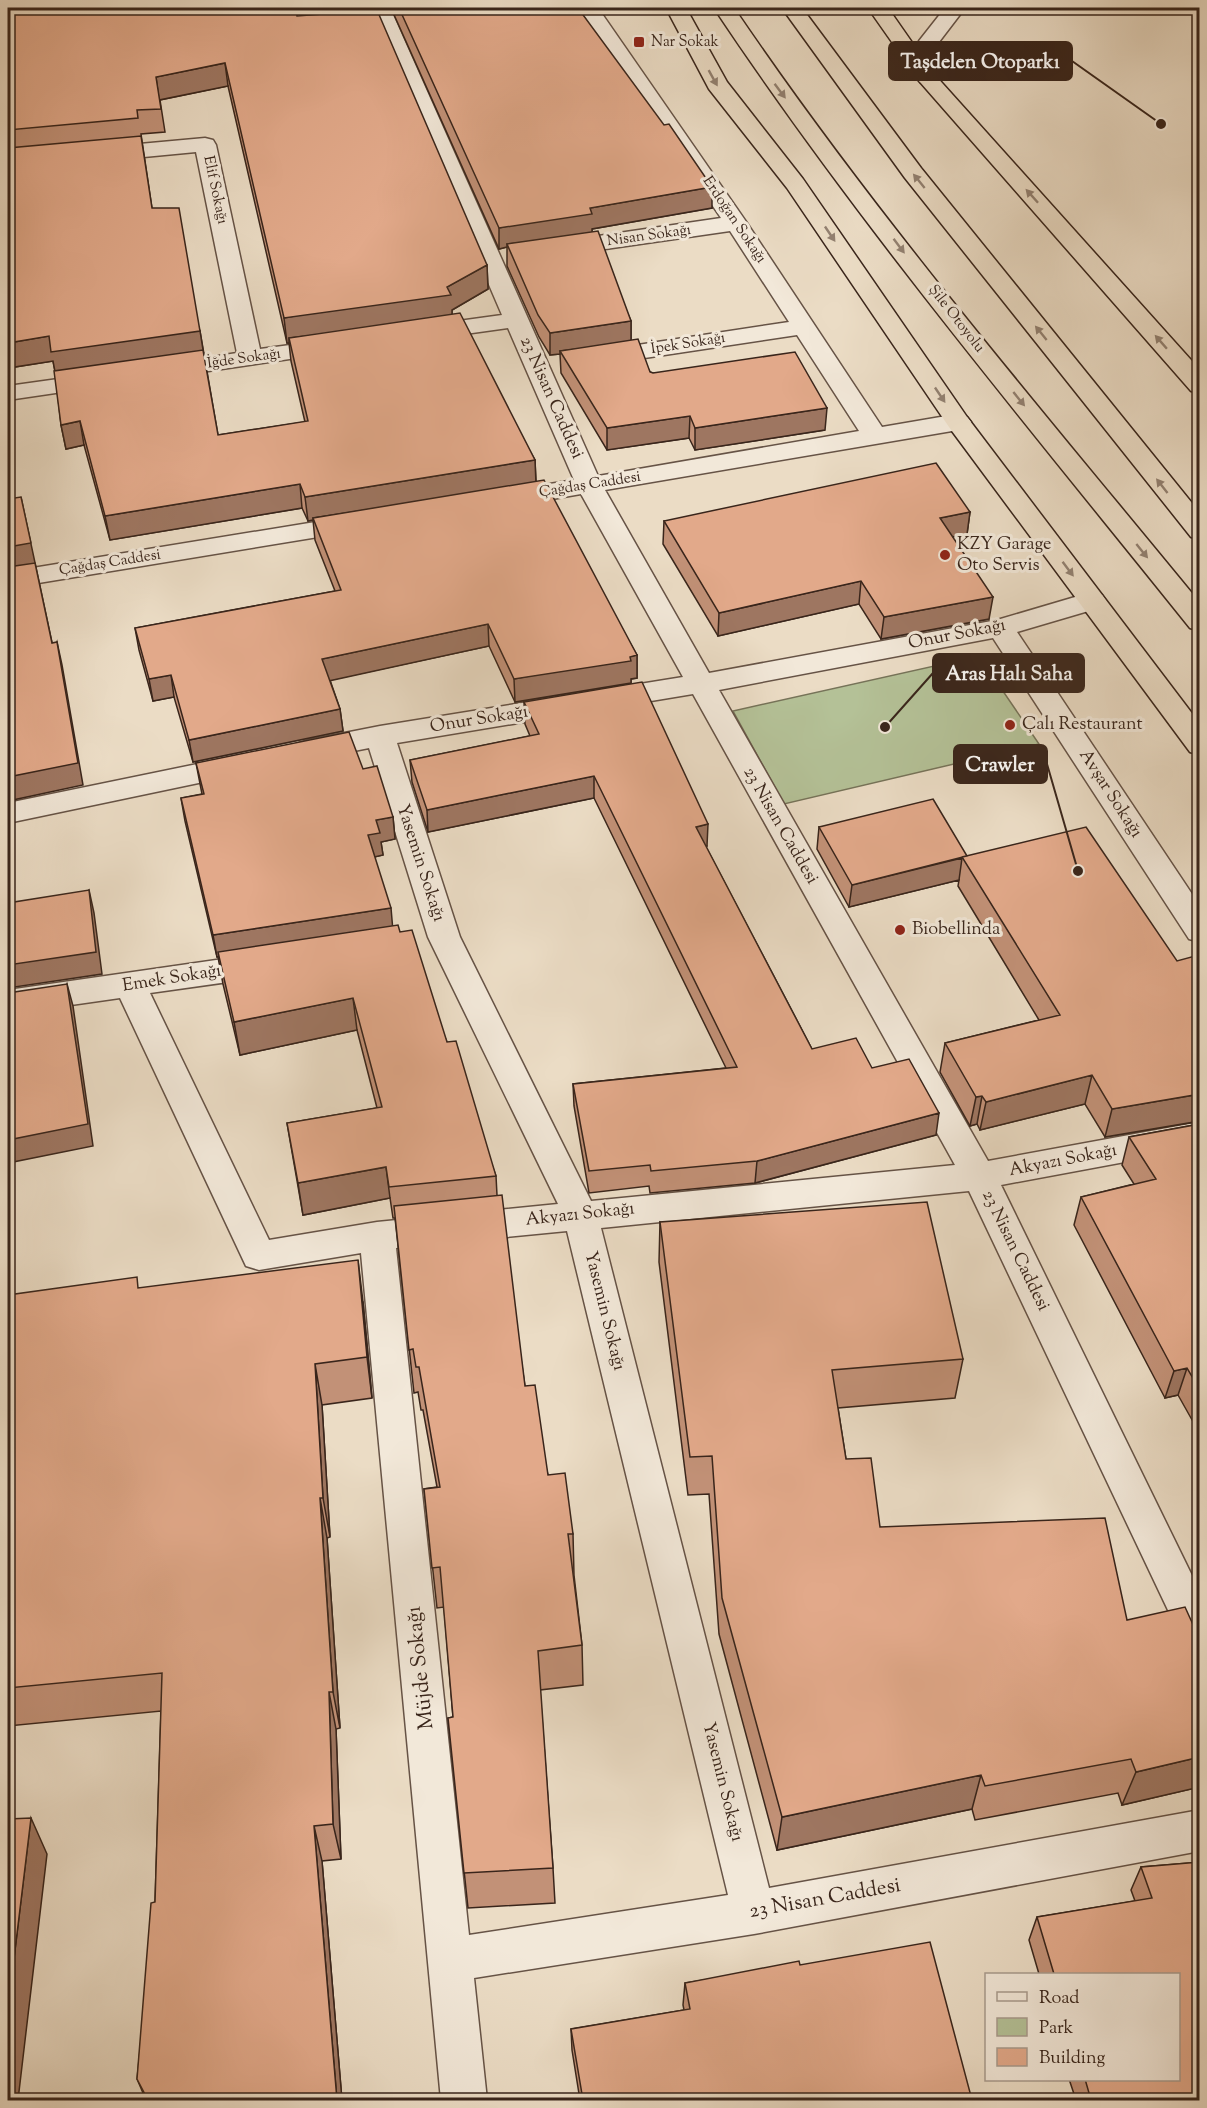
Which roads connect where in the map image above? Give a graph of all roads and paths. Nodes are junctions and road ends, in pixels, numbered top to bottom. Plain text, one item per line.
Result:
1 (380, 8) edge
2 (588, 8) edge
3 (676, 8) edge
4 (724, 8) edge
5 (792, 8) edge
6 (878, 8) edge
7 (955, 8) edge
8 (927, 78) junction
9 (8, 163) edge
10 (736, 223) junction
11 (537, 252) edge
12 (513, 256) edge
13 (490, 259) junction
14 (516, 320) junction
15 (804, 327) junction
16 (401, 336) edge
17 (354, 343) edge
18 (250, 358) junction
19 (556, 364) junction
20 (1200, 386) edge
21 (8, 393) edge
22 (958, 422) junction
23 (875, 436) junction
24 (589, 485) junction
25 (484, 502) edge
26 (380, 519) edge
27 (1200, 531) edge
28 (8, 580) edge
29 (1092, 600) junction
30 (1200, 622) edge
31 (1000, 628) junction
32 (700, 684) junction
33 (380, 736) junction
34 (1200, 745) edge
35 (8, 813) edge
36 (1200, 931) edge
37 (293, 960) edge
38 (130, 985) junction
39 (8, 1002) edge
40 (1200, 1135) edge
41 (979, 1176) junction
42 (580, 1214) junction
43 (377, 1236) junction
44 (1200, 1635) edge
45 (1200, 1830) edge
46 (754, 1912) junction
47 (450, 1960) junction
48 (464, 2100) edge

1 - 13 street, 23 Nisan Caddesi
2 - 10 street, Erdoğan Sokağı
3 -> 22 highway
4 -> 30 highway, Şile Otoyolu
27 -> 5 highway
6 - 8 highway
7 - 8 street
20 -> 8 highway
9 - 18 street, Elif Sokağı
10 - 11 street, Nisan Sokağı
10 - 15 street, Erdoğan Sokağı
12 - 13 street
13 - 14 street, 23 Nisan Caddesi
14 - 16 street
14 - 19 street, 23 Nisan Caddesi
15 - 19 street, İpek Sokağı
15 - 23 street, Erdoğan Sokağı
17 - 18 street, İğde Sokağı
18 - 21 street, İğde Sokağı
19 - 24 street, 23 Nisan Caddesi
22 - 23 street, Çağdaş Caddesi
22 -> 29 highway
23 - 24 street, Çağdaş Caddesi
24 - 25 street, Çağdaş Caddesi
24 - 32 street, 23 Nisan Caddesi
26 - 28 street, Çağdaş Caddesi
29 - 31 street, Onur Sokağı
29 - 34 highway
31 - 32 street, Onur Sokağı
31 - 36 street, Avşar Sokağı
32 - 33 street, Onur Sokağı
32 - 41 street, 23 Nisan Caddesi
33 - 35 street, Onur Sokağı
33 - 42 street, Yasemin Sokağı
37 - 38 street, Emek Sokağı
38 - 39 street, Emek Sokağı
38 - 43 street, Akyazı Sokağı
40 - 41 street, Akyazı Sokağı
41 - 42 street, Akyazı Sokağı
41 - 44 street, 23 Nisan Caddesi
42 - 43 street, Akyazı Sokağı
42 - 46 street, Yasemin Sokağı
43 - 47 street, Müjde Sokağı
45 - 46 street, 23 Nisan Caddesi
46 - 47 street, 23 Nisan Caddesi
47 - 48 street, Müjde Sokağı

